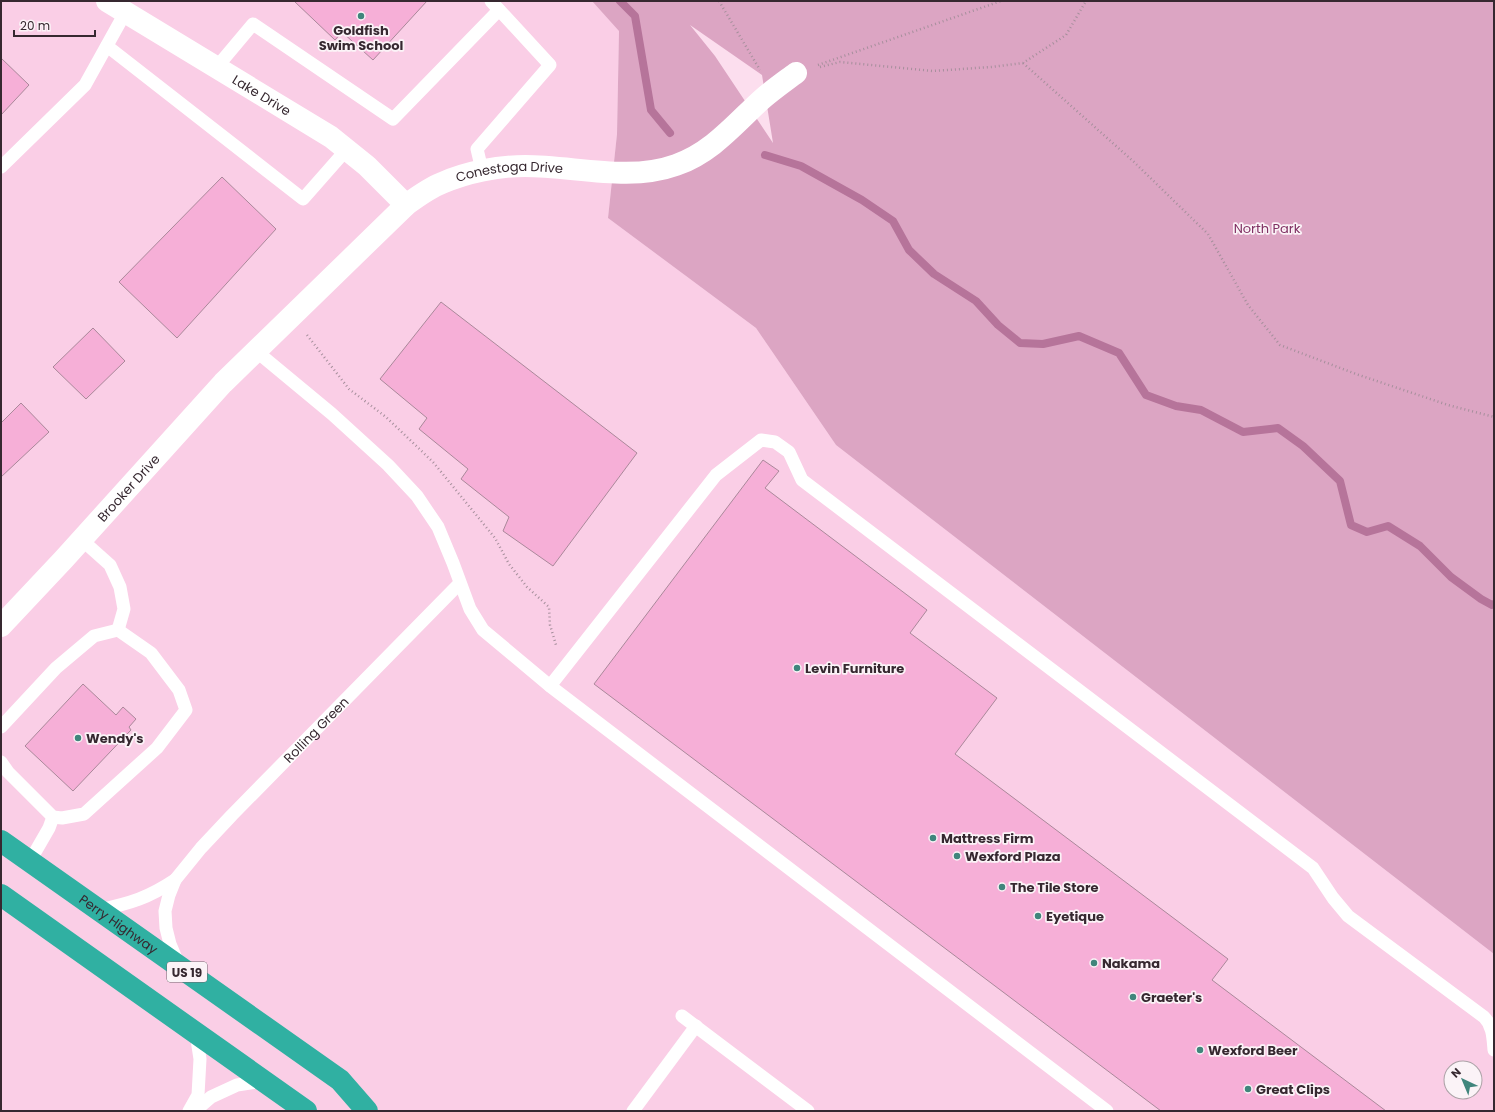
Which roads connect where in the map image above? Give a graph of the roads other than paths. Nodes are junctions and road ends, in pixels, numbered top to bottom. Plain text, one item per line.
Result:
1 (107, 1) edge
2 (495, 5) edge
3 (125, 13) junction
4 (107, 46) junction
5 (216, 68) junction
6 (796, 73) road end
7 (347, 149) junction
8 (1, 167) edge
9 (482, 170) junction
10 (406, 205) junction
11 (256, 351) junction
12 (82, 540) junction
13 (460, 583) junction
14 (1, 626) edge
15 (118, 630) junction
16 (550, 686) junction
17 (1, 727) edge
18 (1, 762) edge
19 (53, 817) junction
20 (1, 841) edge
21 (30, 861) junction
22 (175, 880) junction
23 (1, 895) edge
24 (99, 910) junction
25 (179, 967) junction
26 (682, 1016) dead end
27 (1492, 1022) edge
28 (696, 1026) junction
29 (196, 1033) junction
30 (1494, 1050) edge
31 (263, 1081) junction
32 (189, 1111) edge
33 (195, 1111) edge
34 (306, 1111) edge
35 (367, 1111) edge
36 (633, 1111) edge
37 (808, 1111) edge
38 (1107, 1111) edge

1 - 3 street, Lake Drive
2 - 5 lane
2 - 9 lane
3 - 4 lane
3 - 5 street, Lake Drive
4 - 7 lane
4 - 8 lane
5 - 7 street, Lake Drive
6 - 9 street, Conestoga Drive
7 - 10 street, Lake Drive
9 - 10 street, Conestoga Drive
10 - 11 street, Conestoga Drive
11 - 12 street, Brooker Drive
11 - 13 lane
12 - 14 street, Brooker Drive
12 - 15 lane
13 - 16 lane
13 - 22 lane, Rolling Green
15 - 17 lane
15 - 19 lane
16 - 27 lane
16 - 38 lane
18 - 19 lane
19 - 21 lane
20 - 21 highway, Perry Highway / US 19
21 - 24 highway, Perry Highway / US 19
22 - 24 lane, Rolling Green
22 - 25 lane, Rolling Green
23 - 29 highway
24 - 25 highway, Perry Highway / US 19
25 - 35 highway, Perry Highway / US 19
26 - 28 lane
27 - 30 lane
28 - 36 lane
28 - 37 lane
29 - 31 highway
29 - 32 lane
31 - 33 lane
31 - 34 highway

